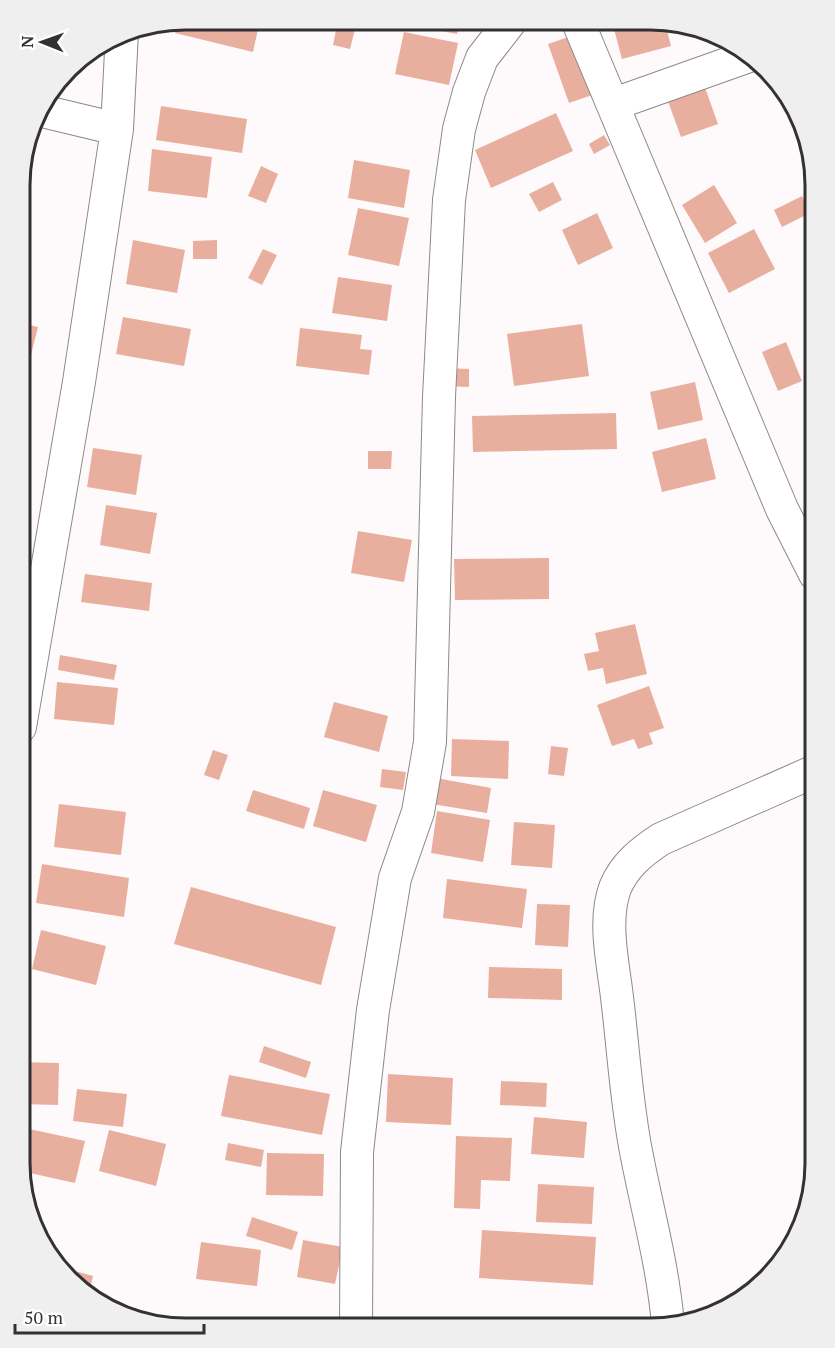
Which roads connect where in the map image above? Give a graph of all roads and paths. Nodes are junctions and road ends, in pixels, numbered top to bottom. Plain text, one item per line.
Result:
1 (504, 30) edge
2 (582, 30) edge
3 (121, 44) edge
4 (740, 59) edge
5 (615, 104) junction
6 (48, 112) edge
7 (117, 129) junction
8 (805, 553) edge
9 (30, 669) edge
10 (805, 775) edge
11 (667, 1317) edge
12 (356, 1318) edge

1 - 12 street
2 - 5 street
3 - 7 street
4 - 5 street
5 - 8 street
6 - 7 street
7 - 9 street
10 - 11 street

